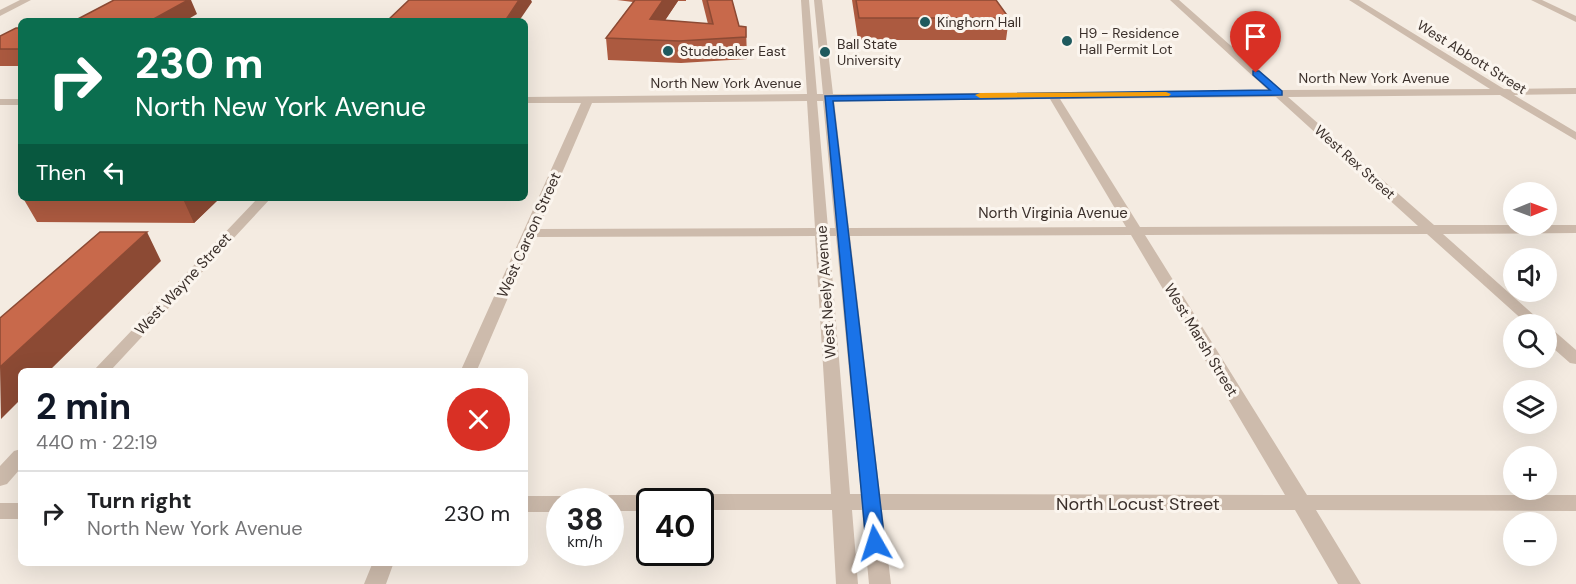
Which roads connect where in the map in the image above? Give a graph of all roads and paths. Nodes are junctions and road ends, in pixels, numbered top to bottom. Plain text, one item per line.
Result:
1 (27, 0) edge
2 (805, 0) edge
3 (818, 0) edge
4 (1174, 0) edge
5 (1353, 0) edge
6 (1535, 0) edge
7 (0, 13) edge
8 (1576, 19) edge
9 (1576, 91) edge
10 (1503, 92) junction
11 (1279, 93) junction
12 (1053, 95) junction
13 (820, 98) junction
14 (588, 99) junction
15 (528, 100) edge
16 (0, 102) edge
17 (18, 102) edge
18 (1576, 137) edge
19 (262, 201) edge
20 (1431, 229) junction
21 (1576, 229) edge
22 (1134, 230) junction
23 (822, 231) junction
24 (842, 231) junction
25 (530, 233) junction
26 (1525, 314) edge
27 (1557, 343) edge
28 (1576, 360) edge
29 (104, 368) edge
30 (470, 368) edge
31 (18, 459) edge
32 (0, 478) edge
33 (841, 501) junction
34 (714, 502) edge
35 (871, 503) junction
36 (1576, 503) edge
37 (528, 504) edge
38 (546, 504) edge
39 (1302, 504) junction
40 (0, 511) edge
41 (18, 511) edge
42 (382, 566) edge
43 (375, 584) edge
44 (847, 584) edge
45 (880, 584) edge
46 (1350, 584) edge

1 - 7 street
2 - 13 street, West Neely Avenue
3 - 13 street, West Neely Avenue
4 - 11 street, West Rex Street
5 - 10 street, West Abbott Street
6 - 8 street
9 - 10 street, North New York Avenue
10 - 11 street, North New York Avenue
10 - 18 street, West Abbott Street
11 - 12 street, North New York Avenue
11 - 20 street, West Rex Street
12 - 13 street, North New York Avenue
12 - 22 street, West Marsh Street
13 - 14 street, North New York Avenue
13 - 23 street, West Neely Avenue
13 - 24 street, West Neely Avenue
14 - 15 street, North New York Avenue
14 - 25 street, West Carson Street
16 - 17 street
19 - 29 street, West Wayne Street
20 - 21 street, North Virginia Avenue
20 - 22 street, North Virginia Avenue
20 - 26 street, West Rex Street
22 - 24 street, North Virginia Avenue
22 - 39 street, West Marsh Street
23 - 24 street, North Virginia Avenue
23 - 25 street, North Virginia Avenue
23 - 33 street, West Neely Avenue
24 - 35 street, West Neely Avenue
25 - 30 street, West Carson Street
27 - 28 street
31 - 32 street
33 - 34 street, North Locust Street
33 - 35 street, North Locust Street
33 - 44 street, West Neely Avenue
35 - 39 street, North Locust Street
35 - 45 street, West Neely Avenue
36 - 39 street, North Locust Street
37 - 38 street
39 - 46 street, West Marsh Street
40 - 41 street
42 - 43 street

